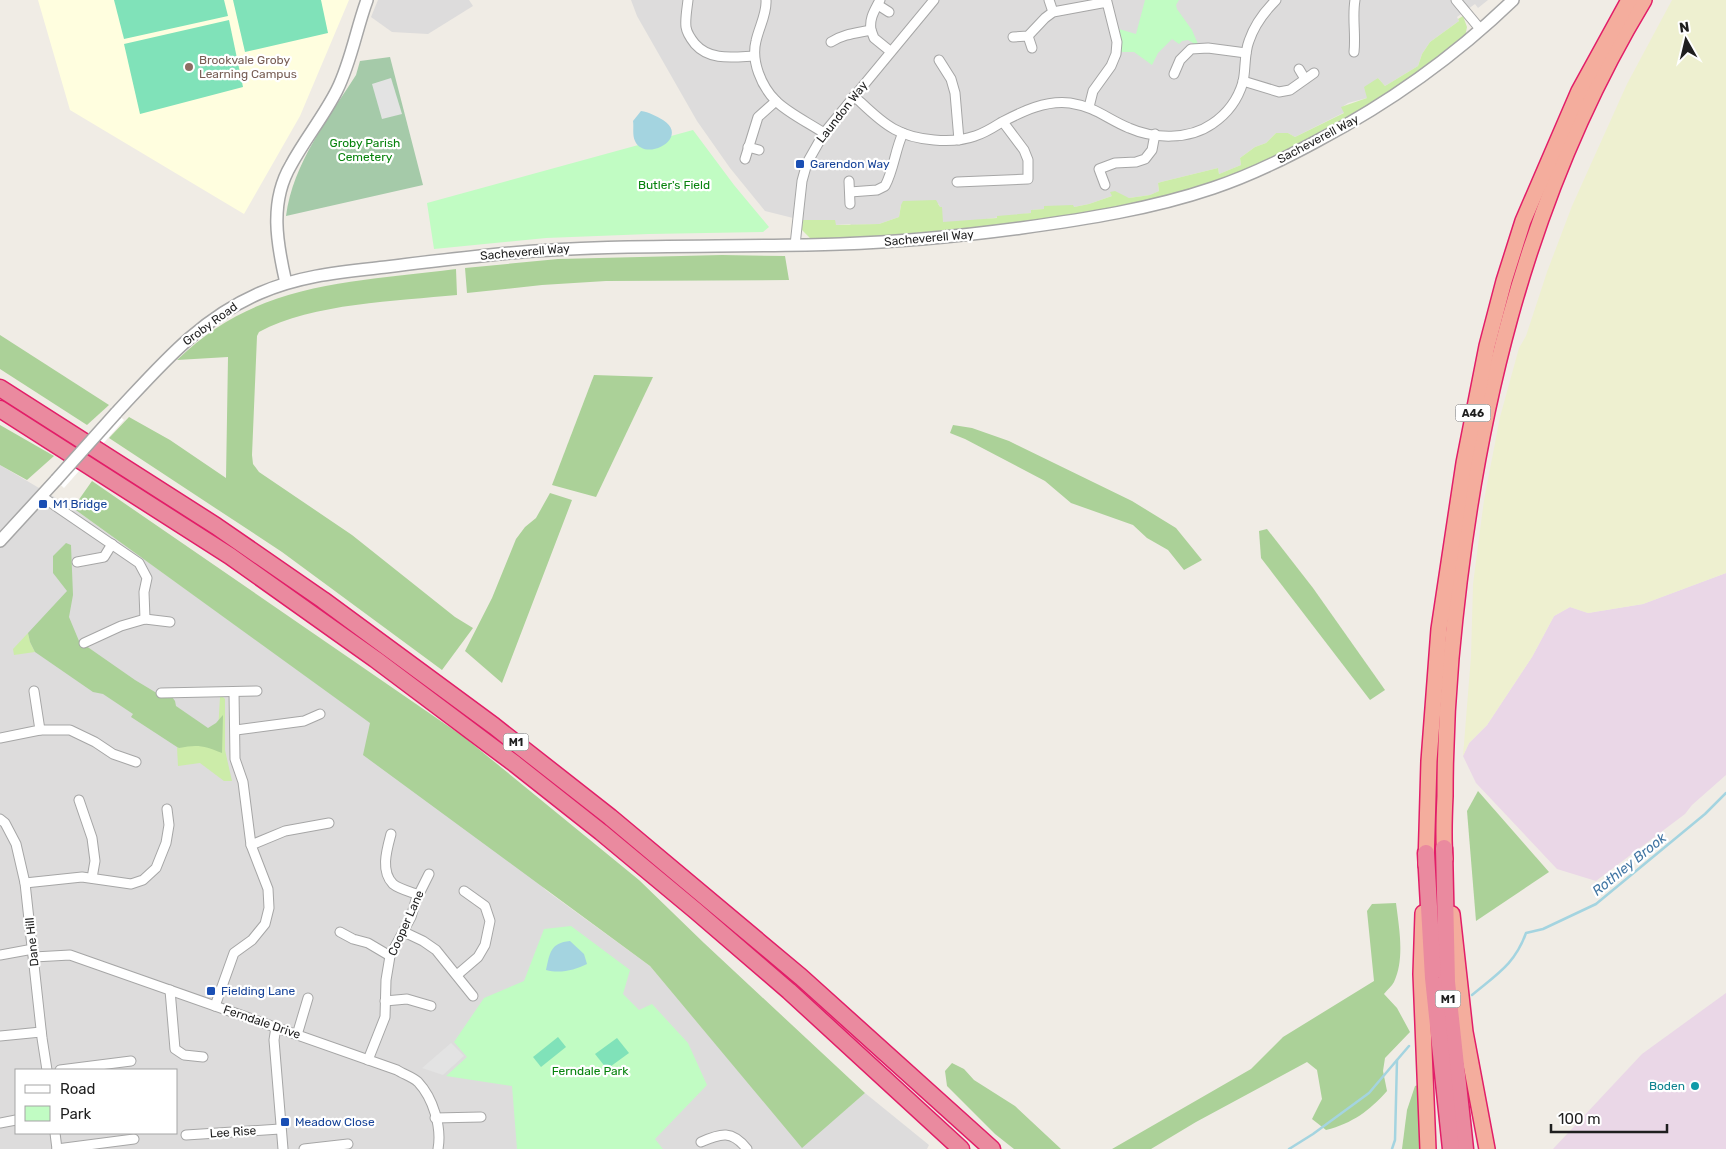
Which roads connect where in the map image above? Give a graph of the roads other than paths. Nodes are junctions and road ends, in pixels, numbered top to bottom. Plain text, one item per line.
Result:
1 (367, 0) edge
2 (688, 0) edge
3 (766, 0) edge
4 (934, 0) edge
5 (1049, 0) edge
6 (1355, 0) edge
7 (1456, 0) edge
8 (1513, 0) edge
9 (1629, 0) edge
10 (1644, 0) edge
11 (1107, 1) edge
12 (1273, 1) edge
13 (879, 3) edge
14 (889, 12) dead end
15 (1054, 12) junction
16 (872, 30) junction
17 (1481, 30) junction
18 (1028, 36) junction
19 (1013, 37) dead end
20 (831, 42) dead end
21 (1032, 48) dead end
22 (890, 51) junction
23 (1354, 52) dead end
24 (1246, 53) junction
25 (754, 56) junction
26 (939, 60) dead end
27 (1299, 69) dead end
28 (1314, 73) dead end
29 (1174, 74) dead end
30 (1305, 79) junction
31 (1243, 82) junction
32 (854, 96) junction
33 (776, 101) junction
34 (1089, 107) junction
35 (1003, 122) junction
36 (824, 133) junction
37 (903, 133) junction
38 (1155, 134) junction
39 (959, 140) junction
40 (748, 147) junction
41 (760, 150) dead end
42 (745, 159) dead end
43 (849, 181) dead end
44 (957, 182) dead end
45 (1105, 185) dead end
46 (850, 192) junction
47 (850, 204) dead end
48 (795, 245) junction
49 (286, 283) junction
50 (0, 388) edge
51 (0, 409) edge
52 (41, 496) junction
53 (0, 541) edge
54 (112, 544) junction
55 (77, 562) dead end
56 (145, 619) junction
57 (170, 622) dead end
58 (84, 642) dead end
59 (34, 691) dead end
60 (234, 692) junction
61 (257, 692) dead end
62 (161, 693) dead end
63 (320, 714) dead end
64 (40, 730) junction
65 (236, 730) junction
66 (0, 738) edge
67 (136, 762) dead end
68 (79, 800) dead end
69 (168, 809) dead end
70 (0, 819) edge
71 (329, 823) dead end
72 (391, 834) dead end
73 (251, 845) junction
74 (1444, 848) junction
75 (1426, 853) junction
76 (429, 874) dead end
77 (92, 878) junction
78 (25, 882) junction
79 (464, 891) dead end
80 (419, 895) junction
81 (340, 932) dead end
82 (404, 932) junction
83 (33, 953) junction
84 (0, 955) edge
85 (390, 956) junction
86 (457, 975) junction
87 (170, 990) junction
88 (473, 996) dead end
89 (308, 998) dead end
90 (385, 1001) junction
91 (215, 1006) junction
92 (431, 1006) dead end
93 (276, 1027) junction
94 (42, 1032) junction
95 (297, 1035) junction
96 (0, 1036) edge
97 (203, 1057) dead end
98 (368, 1060) junction
99 (131, 1061) dead end
100 (47, 1069) edge
101 (68, 1069) edge
102 (481, 1117) dead end
103 (436, 1118) junction
104 (15, 1120) edge
105 (0, 1123) edge
106 (280, 1129) junction
107 (55, 1134) edge
108 (186, 1135) dead end
109 (134, 1139) dead end
110 (701, 1142) dead end
111 (348, 1144) dead end
112 (57, 1149) edge
113 (283, 1149) edge
114 (304, 1149) edge
115 (438, 1149) edge
116 (747, 1149) edge
117 (961, 1149) edge
118 (992, 1149) edge
119 (1428, 1149) edge
120 (1451, 1149) edge
121 (1465, 1149) edge
122 (1487, 1149) edge

1 - 49 street
2 - 25 street
3 - 25 street
4 - 22 street, Laundon Way
5 - 15 street
6 - 23 street
7 - 17 street
8 - 17 street, Sacheverell Way
9 - 75 highway, A46
10 - 74 highway, A46
11 - 15 street
11 - 34 street
12 - 24 street
13 - 14 street
13 - 16 street
15 - 18 street
16 - 20 street
16 - 22 street
17 - 48 street, Sacheverell Way
18 - 19 street
18 - 21 street
22 - 32 street, Laundon Way
24 - 29 street
24 - 31 street
25 - 33 street
26 - 39 street
27 - 30 street
28 - 30 street
30 - 31 street
31 - 38 street
32 - 36 street, Laundon Way
32 - 37 street
33 - 36 street
33 - 40 street
34 - 35 street
34 - 38 street
35 - 39 street
35 - 44 street
36 - 48 street, Laundon Way
37 - 39 street
37 - 46 street
38 - 45 street
40 - 41 street
40 - 42 street
43 - 46 street
46 - 47 street
48 - 49 street, Sacheverell Way
49 - 52 street, Groby Road, bridge
50 - 118 highway, M1
51 - 117 highway, M1
52 - 53 street, Groby Road
52 - 54 street
54 - 55 street
54 - 56 street
56 - 57 street
56 - 58 street
59 - 64 street
60 - 61 street
60 - 62 street
60 - 65 street
63 - 65 street
64 - 66 street
64 - 67 street
65 - 73 street
68 - 77 street
69 - 77 street
70 - 78 street, Dane Hill
71 - 73 street
72 - 80 street
73 - 91 street
74 - 121 highway, M1
74 - 122 highway
75 - 119 highway
75 - 120 highway, M1
76 - 80 street, Cooper Lane
77 - 78 street
78 - 83 street, Dane Hill
79 - 86 street
80 - 82 street, Cooper Lane
81 - 85 street
82 - 85 street, Cooper Lane
82 - 86 street
83 - 84 street, Ferndale Drive
83 - 87 street, Ferndale Drive
83 - 94 street, Dane Hill
85 - 90 street, Cooper Lane
86 - 88 street
87 - 91 street, Ferndale Drive
87 - 97 street
89 - 95 street
90 - 92 street
90 - 98 street, Cooper Lane
91 - 93 street, Ferndale Drive
93 - 95 street, Ferndale Drive
93 - 106 street
94 - 96 street
94 - 100 street, Dane Hill
95 - 98 street, Ferndale Drive
98 - 103 street, Ferndale Drive
99 - 101 street
102 - 103 street
103 - 115 street, Ferndale Drive
104 - 105 street
106 - 108 street, Lee Rise
106 - 113 street
107 - 112 street
109 - 112 street
110 - 116 street
111 - 114 street

